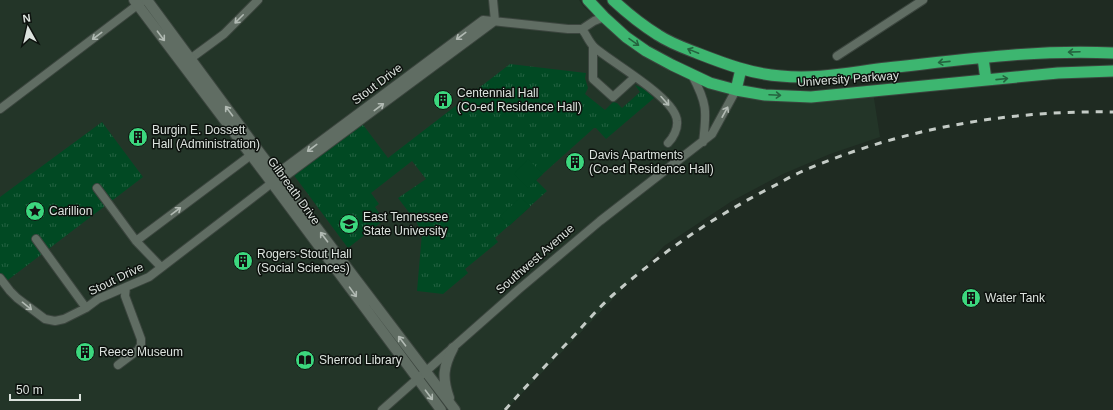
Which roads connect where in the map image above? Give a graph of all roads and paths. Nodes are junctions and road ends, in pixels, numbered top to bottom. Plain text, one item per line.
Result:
1 (147, 0) edge
2 (258, 0) edge
3 (493, 0) edge
4 (588, 0) edge
5 (924, 0) edge
6 (139, 2) edge
7 (619, 2) edge
8 (604, 17) junction
9 (494, 21) junction
10 (582, 29) junction
11 (593, 46) junction
12 (1113, 53) edge
13 (837, 56) dead end
14 (983, 58) junction
15 (190, 59) junction
16 (741, 69) junction
17 (1113, 71) edge
18 (692, 75) junction
19 (635, 77) junction
20 (986, 80) junction
21 (736, 90) junction
22 (0, 109) edge
23 (703, 142) junction
24 (668, 143) dead end
25 (251, 155) junction
26 (275, 180) junction
27 (97, 188) dead end
28 (36, 239) dead end
29 (136, 241) junction
30 (161, 267) junction
31 (0, 278) edge
32 (126, 287) junction
33 (86, 308) junction
34 (453, 348) junction
35 (118, 365) dead end
36 (422, 376) junction
37 (454, 408) edge
38 (382, 410) edge
39 (441, 410) edge

1 - 15 street, Gilbreath Drive
2 -> 15 street
3 - 9 street
4 - 8 highway, University Parkway
5 - 13 street
6 -> 22 street
6 -> 25 street, Gilbreath Drive
7 - 8 highway
16 -> 7 highway, University Parkway
8 - 10 street
8 -> 18 highway, University Parkway
9 - 10 street
9 - 26 street, Stout Drive
10 - 11 street
11 - 19 street
11 - 19 street
12 -> 14 highway, University Parkway
14 -> 16 highway, University Parkway
14 - 20 highway
26 -> 15 street, Gilbreath Drive
16 - 21 highway
20 -> 17 highway, University Parkway
18 - 21 highway, University Parkway
18 - 23 street
19 -> 24 street
21 -> 20 highway, University Parkway
23 -> 21 street, Southwest Avenue
23 - 34 street, Southwest Avenue
25 - 26 street, Gilbreath Drive
29 -> 25 street
26 - 30 street, Stout Drive
26 - 36 street, Gilbreath Drive
27 - 29 street
28 - 33 street
29 - 30 street
30 - 32 street, Stout Drive
31 -> 33 street, Stout Drive
32 - 33 street, Stout Drive
32 - 35 street
34 - 36 street, Southwest Avenue
34 - 37 street
36 - 37 street
36 - 38 street, Southwest Avenue
36 -> 39 street

